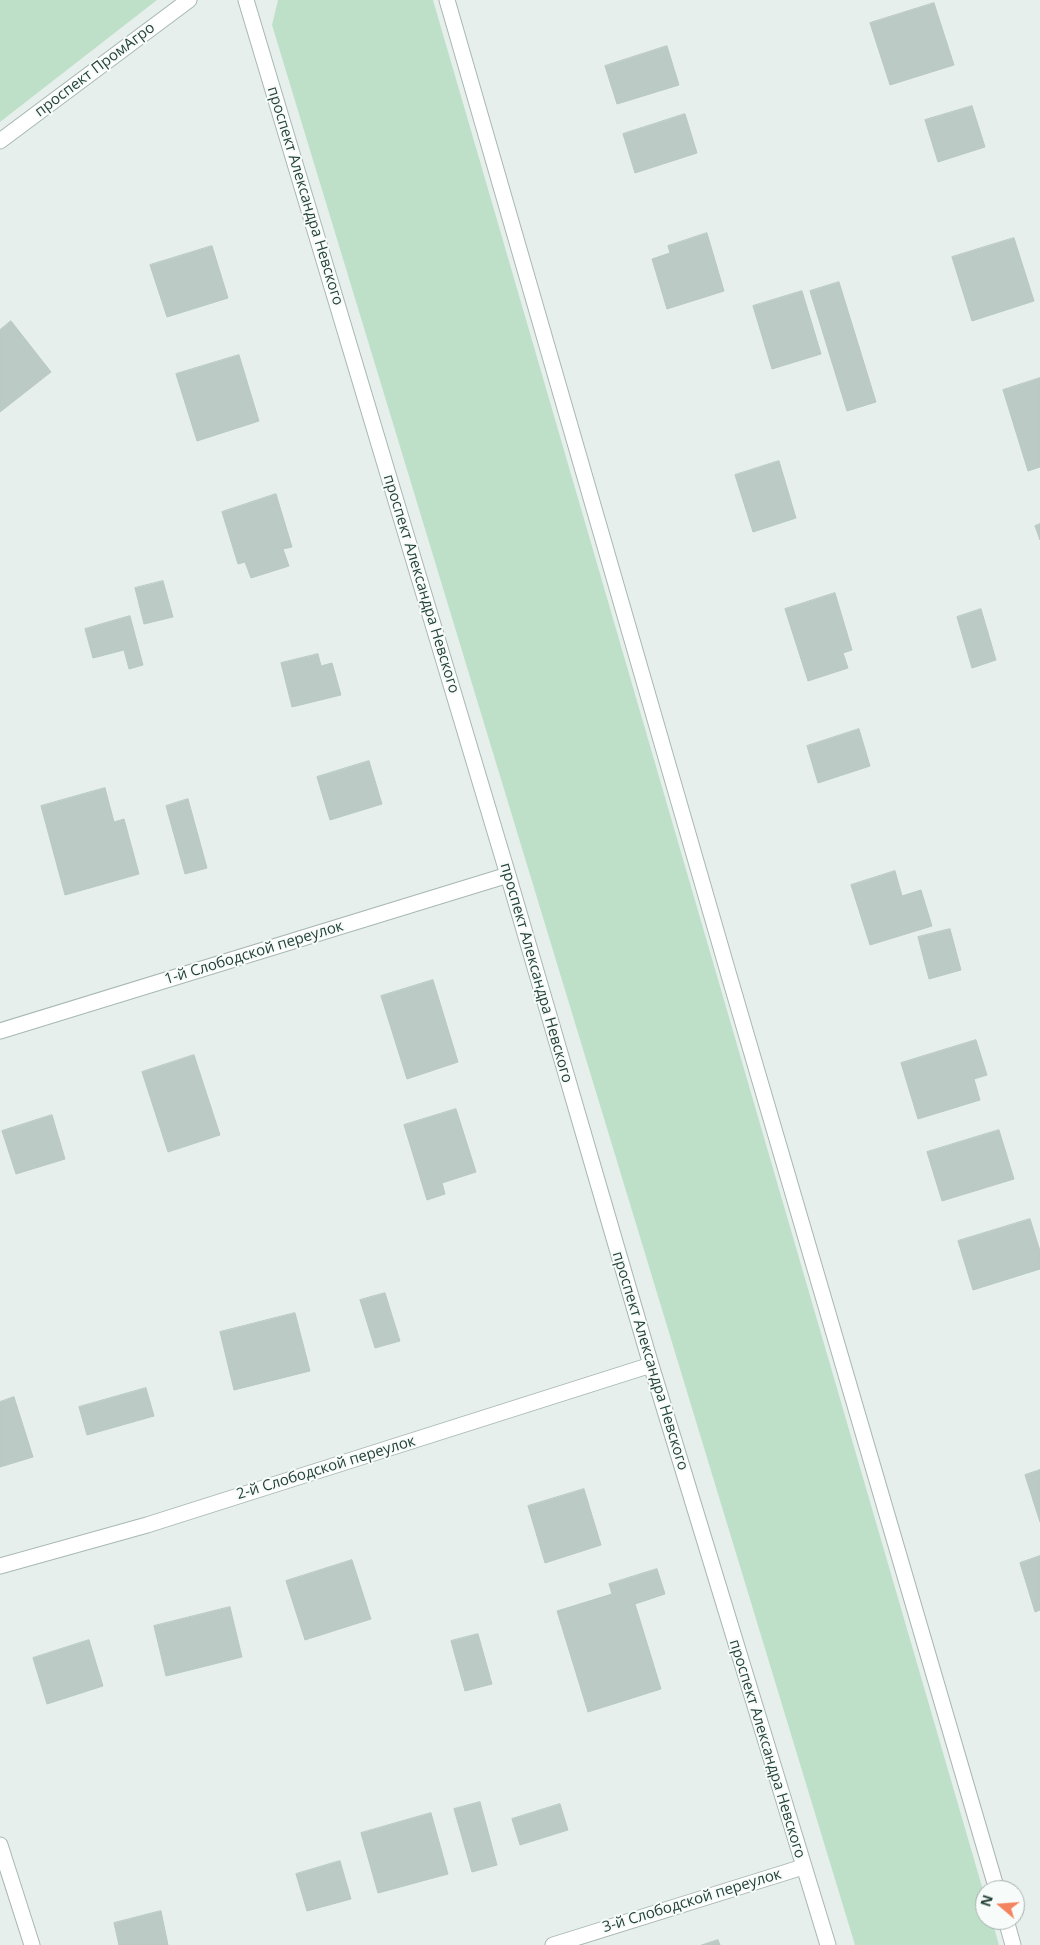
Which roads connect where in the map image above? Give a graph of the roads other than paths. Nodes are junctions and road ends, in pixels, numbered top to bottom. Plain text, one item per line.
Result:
1 (190, 0) edge
2 (246, 0) edge
3 (447, 0) edge
4 (0, 141) edge
5 (508, 875) junction
6 (0, 1031) edge
7 (650, 1366) junction
8 (0, 1566) edge
9 (0, 1845) edge
10 (803, 1867) junction
11 (994, 1880) edge
12 (1009, 1930) edge
13 (32, 1945) edge
14 (553, 1945) edge
15 (828, 1945) edge
16 (1013, 1945) edge

1 - 4 street, проспект ПромАгро
2 - 5 street, проспект Александра Невского
3 - 11 street
5 - 6 street, 1-й Слободской переулок
5 - 7 street, проспект Александра Невского
7 - 8 street, 2-й Слободской переулок
7 - 10 street, проспект Александра Невского
9 - 13 street
10 - 14 street, 3-й Слободской переулок
10 - 15 street, проспект Александра Невского
12 - 16 street

